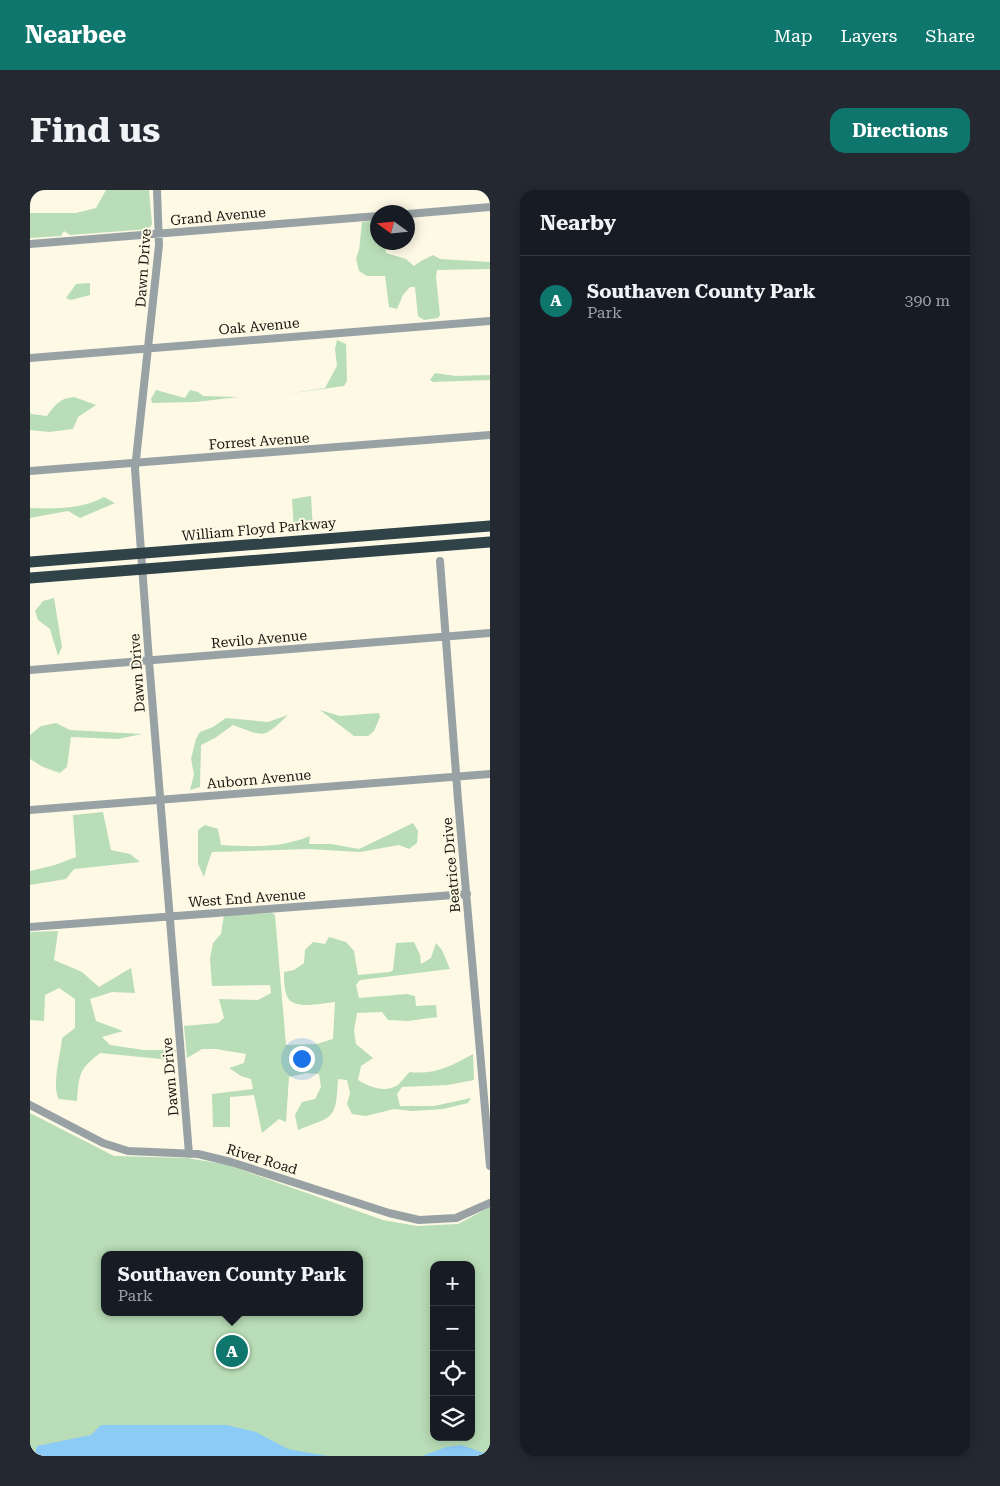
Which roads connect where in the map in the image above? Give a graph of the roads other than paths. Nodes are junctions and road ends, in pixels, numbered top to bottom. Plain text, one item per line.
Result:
1 (156, 190) edge
2 (490, 207) edge
3 (415, 213) edge
4 (370, 217) edge
5 (159, 234) junction
6 (30, 244) edge
7 (490, 321) edge
8 (148, 347) junction
9 (30, 358) edge
10 (490, 434) edge
11 (135, 463) junction
12 (30, 471) edge
13 (490, 526) edge
14 (490, 542) edge
15 (142, 554) junction
16 (440, 561) dead end
17 (30, 562) edge
18 (143, 569) junction
19 (30, 578) edge
20 (490, 633) edge
21 (446, 636) junction
22 (148, 661) junction
23 (30, 670) edge
24 (490, 774) edge
25 (457, 777) junction
26 (160, 800) junction
27 (30, 810) edge
28 (467, 894) junction
29 (169, 916) junction
30 (30, 927) edge
31 (30, 1105) edge
32 (189, 1154) junction
33 (490, 1166) edge
34 (490, 1203) edge

1 - 5 street, Dawn Drive
2 - 3 street
4 - 5 street, Grand Avenue
5 - 6 street, Grand Avenue
5 - 8 street, Dawn Drive
7 - 8 street, Oak Avenue
8 - 9 street, Oak Avenue
8 - 11 street, Dawn Drive
10 - 11 street, Forrest Avenue
11 - 12 street, Forrest Avenue
11 - 15 street, Dawn Drive
13 - 15 highway, William Floyd Parkway
14 - 18 highway
15 - 17 highway, William Floyd Parkway
15 - 18 street, Dawn Drive
16 - 21 street, Beatrice Drive
18 - 19 highway
18 - 22 street, Dawn Drive
20 - 21 street, Revilo Avenue
21 - 22 street, Revilo Avenue
21 - 25 street, Beatrice Drive
22 - 23 street, Revilo Avenue
22 - 26 street, Dawn Drive
24 - 25 street, Auborn Avenue
25 - 26 street, Auborn Avenue
25 - 28 street, Beatrice Drive
26 - 27 street, Auborn Avenue
26 - 29 street, Dawn Drive
28 - 29 street, West End Avenue
28 - 33 street, Beatrice Drive
29 - 30 street, West End Avenue
29 - 32 street, Dawn Drive
31 - 32 street, River Road
32 - 34 street, River Road

